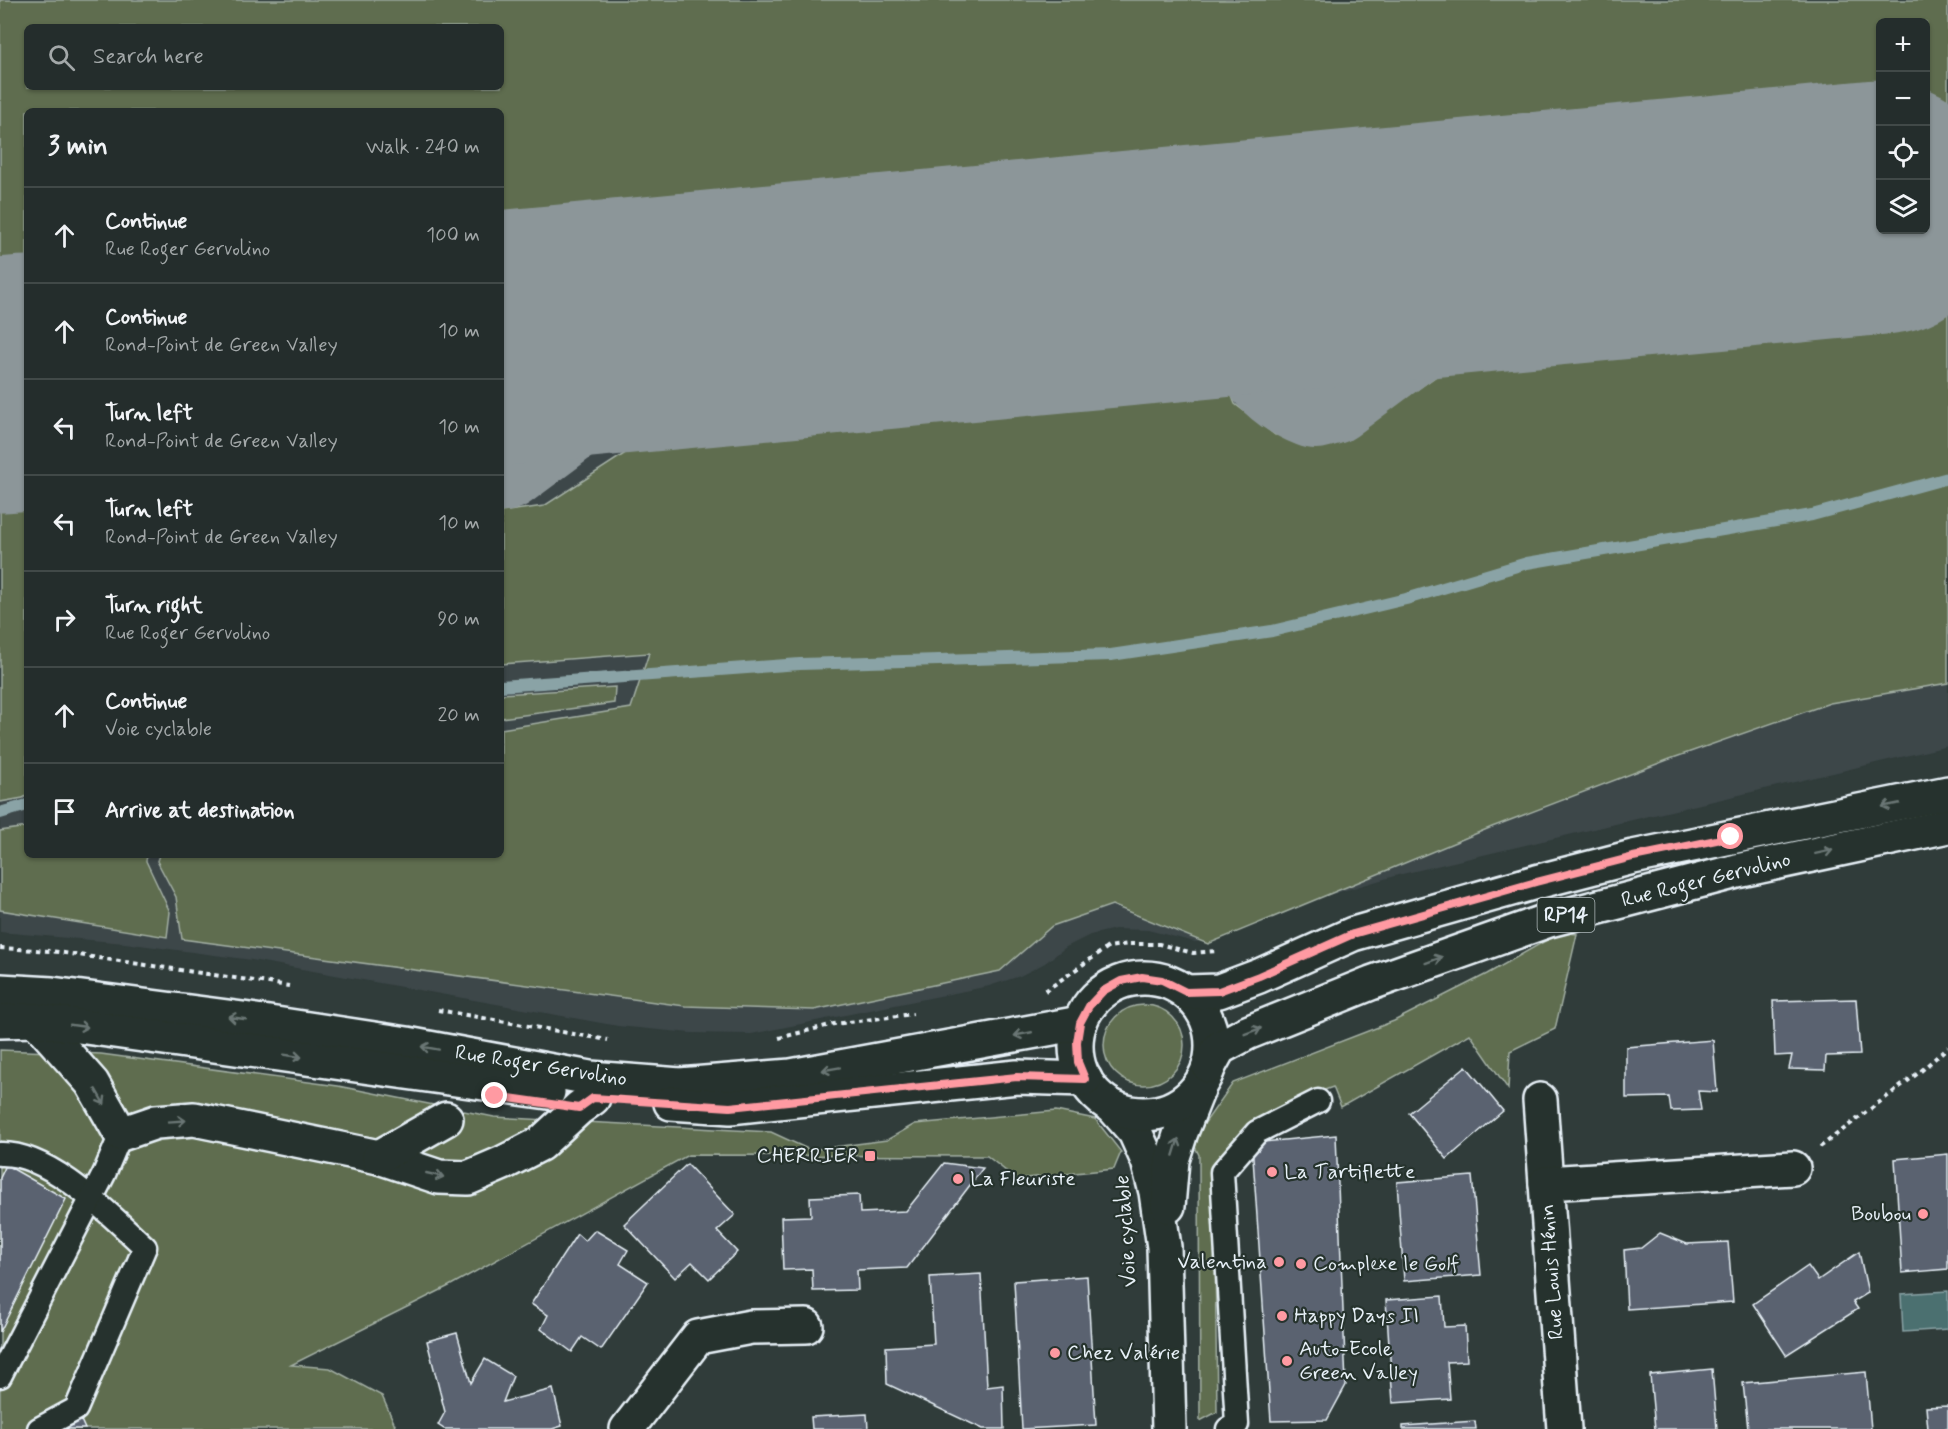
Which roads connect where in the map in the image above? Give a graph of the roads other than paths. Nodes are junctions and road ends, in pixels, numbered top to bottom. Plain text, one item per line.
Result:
1 (1948, 793) edge
2 (1948, 826) edge
3 (0, 991) edge
4 (1186, 992) junction
5 (36, 1020) junction
6 (0, 1021) edge
7 (1080, 1023) junction
8 (1204, 1076) junction
9 (1085, 1079) junction
10 (593, 1098) junction
11 (1540, 1100) dead end
12 (1318, 1101) dead end
13 (1113, 1107) junction
14 (446, 1119) dead end
15 (121, 1134) junction
16 (0, 1154) edge
17 (379, 1158) junction
18 (1793, 1168) road end
19 (1546, 1183) junction
20 (91, 1198) junction
21 (1164, 1247) junction
22 (806, 1326) dead end
23 (0, 1377) edge
24 (39, 1429) edge
25 (627, 1429) edge
26 (1169, 1429) edge
27 (1228, 1429) edge
28 (1564, 1429) edge

1 -> 4 main road, Rue Roger Gervolino / RP14
8 -> 2 main road, Rue Roger Gervolino / RP14
7 -> 3 main road, Rue Roger Gervolino
4 - 7 main road
4 - 8 main road
5 - 6 main road, Rue Roger Gervolino
5 -> 10 main road, Rue Roger Gervolino
5 -> 15 main road
7 - 9 main road
8 - 13 main road
21 -> 8 main road
9 - 10 main road, Rue Roger Gervolino
9 - 13 main road
17 -> 10 main road
11 - 19 main road
12 - 27 lane
13 - 21 main road
14 - 17 main road
15 -> 17 main road
15 - 20 lane
16 - 20 lane
18 - 19 main road, Rue Louis Hénin
19 - 28 main road, Rue Louis Hénin
20 - 23 lane
20 - 24 lane
21 - 26 main road
22 - 25 main road

